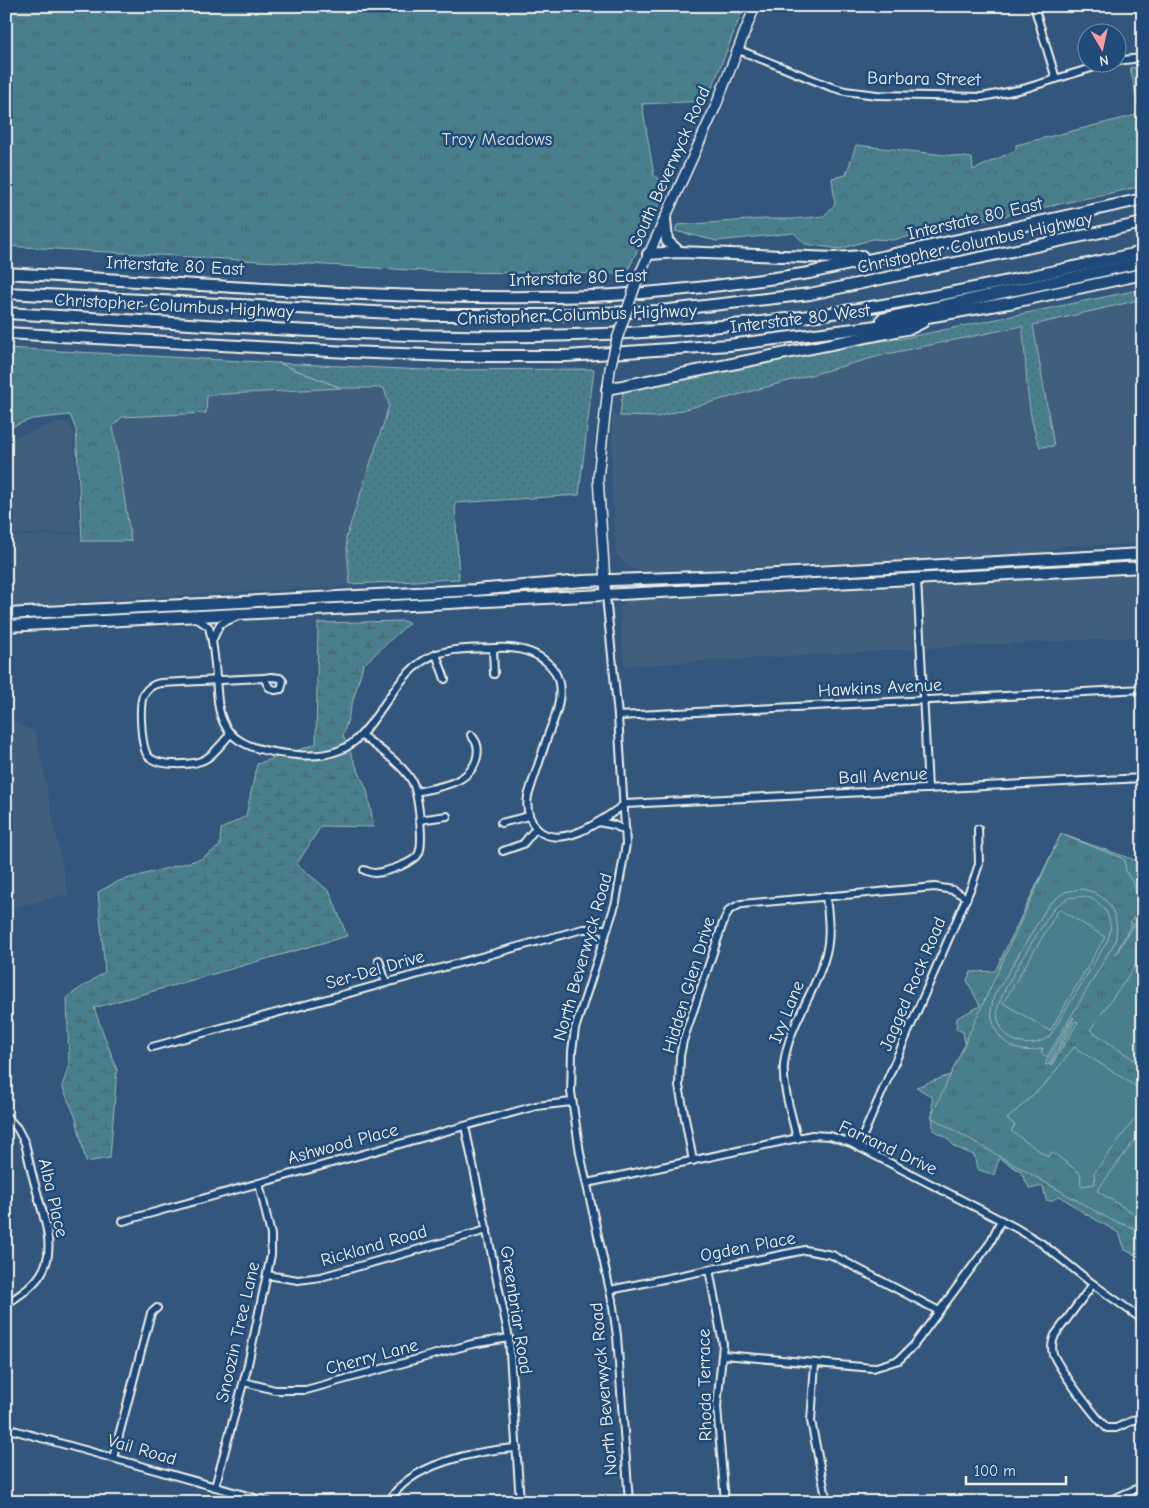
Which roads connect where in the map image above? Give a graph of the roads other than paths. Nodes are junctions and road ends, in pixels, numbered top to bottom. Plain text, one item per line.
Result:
1 (755, 6) edge
2 (1034, 6) edge
3 (738, 50) junction
4 (1141, 58) dead end
5 (1126, 60) edge
6 (1079, 72) edge
7 (1056, 79) junction
8 (1143, 199) edge
9 (664, 219) junction
10 (1143, 223) edge
11 (678, 252) junction
12 (1143, 252) edge
13 (648, 254) junction
14 (892, 254) junction
15 (1143, 262) edge
16 (6, 273) edge
17 (1143, 274) edge
18 (6, 292) edge
19 (6, 313) edge
20 (931, 318) junction
21 (6, 333) edge
22 (661, 350) junction
23 (607, 389) junction
24 (1143, 554) edge
25 (1143, 568) edge
26 (917, 579) junction
27 (605, 581) junction
28 (606, 596) junction
29 (6, 614) edge
30 (240, 615) junction
31 (192, 617) junction
32 (6, 626) edge
33 (212, 640) junction
34 (492, 648) junction
35 (436, 654) junction
36 (494, 674) dead end
37 (264, 678) dead end
38 (445, 679) dead end
39 (215, 680) junction
40 (1143, 689) edge
41 (923, 700) junction
42 (618, 716) junction
43 (231, 733) junction
44 (361, 734) junction
45 (471, 735) dead end
46 (1143, 778) edge
47 (928, 789) junction
48 (416, 792) junction
49 (625, 804) junction
50 (447, 816) dead end
51 (529, 816) junction
52 (419, 820) junction
53 (598, 822) junction
54 (501, 823) dead end
55 (536, 828) junction
56 (978, 828) dead end
57 (626, 831) junction
58 (503, 851) dead end
59 (364, 870) dead end
60 (826, 896) junction
61 (966, 898) junction
62 (607, 929) junction
63 (379, 960) dead end
64 (386, 983) junction
65 (152, 1047) dead end
66 (572, 1102) junction
67 (6, 1116) edge
68 (465, 1126) junction
69 (797, 1138) junction
70 (858, 1147) junction
71 (693, 1161) junction
72 (259, 1183) junction
73 (587, 1183) junction
74 (1001, 1220) junction
75 (123, 1221) dead end
76 (487, 1230) junction
77 (709, 1270) junction
78 (267, 1274) junction
79 (1093, 1284) junction
80 (610, 1290) junction
81 (6, 1304) edge
82 (157, 1308) dead end
83 (939, 1311) junction
84 (1143, 1320) edge
85 (509, 1338) junction
86 (723, 1355) junction
87 (815, 1364) junction
88 (244, 1382) junction
89 (1143, 1416) edge
90 (6, 1428) edge
91 (517, 1448) junction
92 (113, 1458) junction
93 (1143, 1486) edge
94 (215, 1487) junction
95 (269, 1502) edge
96 (389, 1502) edge
97 (520, 1502) edge
98 (629, 1502) edge
99 (725, 1502) edge
100 (827, 1502) edge
101 (1106, 1502) edge

1 - 3 main road, South Beverwyck Road
2 - 7 street
3 - 7 street, Barbara Street
3 - 9 main road, South Beverwyck Road
4 - 5 street
6 - 7 street, Barbara Street
8 - 14 highway, Interstate 80 East
9 - 11 highway
9 - 13 main road, South Beverwyck Road
10 - 18 highway, Christopher Columbus Highway
11 - 13 highway
11 - 14 highway
12 - 19 highway, Christopher Columbus Highway
13 - 23 main road, South Beverwyck Road, bridge
14 - 16 highway, Interstate 80 East
15 - 22 highway
17 - 20 highway, Interstate 80 West
20 - 22 highway, Interstate 80 West
20 - 23 highway
21 - 22 highway, Interstate 80 West
23 - 27 main road, South Beverwyck Road
24 - 27 highway
25 - 26 highway
26 - 28 highway
26 - 41 street
27 - 28 main road, South Beverwyck Road
27 - 29 highway
28 - 30 highway
28 - 42 street, North Beverwyck Road
30 - 31 highway
30 - 33 street
31 - 32 highway
31 - 33 street
33 - 39 street
34 - 35 street
34 - 36 street
34 - 51 street
35 - 38 street
35 - 44 street
37 - 39 street
39 - 43 street
39 - 43 street
40 - 41 street, Hawkins Avenue
41 - 42 street, Hawkins Avenue
41 - 47 street
42 - 49 street, North Beverwyck Road
43 - 44 street
44 - 48 street
45 - 48 street
46 - 47 street, Ball Avenue
47 - 49 street, Ball Avenue
48 - 52 street
49 - 53 street
49 - 57 street, North Beverwyck Road
50 - 52 street
51 - 54 street
51 - 55 street
52 - 59 street
53 - 55 street
53 - 57 street
55 - 58 street
56 - 61 street, Jagged Rock Road
57 - 62 street, North Beverwyck Road
60 - 61 street, Hidden Glen Drive
60 - 69 street, Ivy Lane
60 - 71 street, Hidden Glen Drive
61 - 70 street, Jagged Rock Road
62 - 64 street, Ser-Del Drive
62 - 66 street, North Beverwyck Road
63 - 64 street
64 - 65 street, Ser-Del Drive
66 - 68 street, Ashwood Place
66 - 73 street, North Beverwyck Road
67 - 81 street, Alba Place
68 - 72 street, Ashwood Place
68 - 76 street, Greenbriar Road
69 - 70 street, Farrand Drive
69 - 71 street, Farrand Drive
70 - 74 street, Farrand Drive
71 - 73 street, Farrand Drive
72 - 75 street, Ashwood Place
72 - 78 street, Snoozin Tree Lane
73 - 80 street, North Beverwyck Road
74 - 79 street, Farrand Drive
74 - 83 street
76 - 78 street, Rickland Road
76 - 85 street, Greenbriar Road
77 - 80 street, Ogden Place
77 - 83 street, Ogden Place
77 - 86 street, Rhoda Terrace
78 - 88 street, Snoozin Tree Lane
79 - 84 street, Farrand Drive
79 - 89 street
80 - 98 street, North Beverwyck Road
82 - 92 street
83 - 87 street
85 - 88 street, Cherry Lane
85 - 91 street, Greenbriar Road
86 - 87 street
86 - 99 street, Rhoda Terrace
87 - 100 street
88 - 94 street, Snoozin Tree Lane
90 - 92 street, Vail Road
91 - 96 street
91 - 97 street, Greenbriar Road
92 - 94 street, Vail Road
93 - 101 street
94 - 95 street, Vail Road

